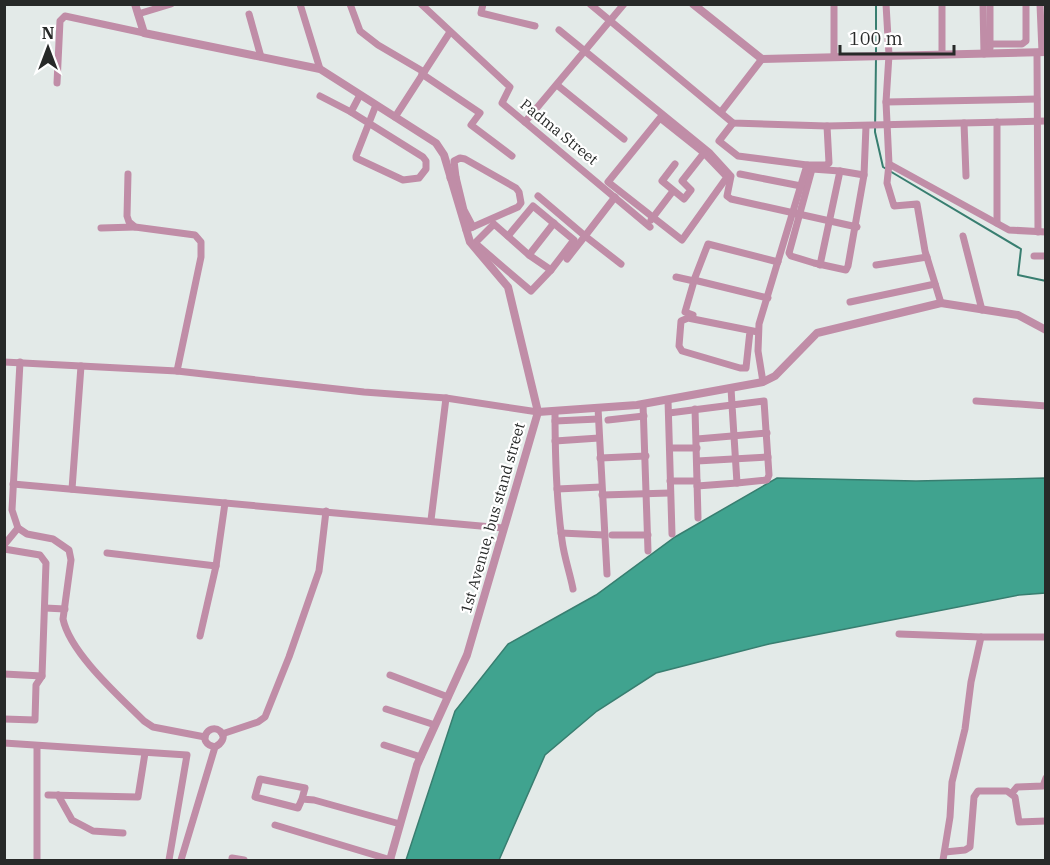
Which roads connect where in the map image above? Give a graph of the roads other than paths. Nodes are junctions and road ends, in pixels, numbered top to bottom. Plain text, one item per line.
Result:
1 (135, 4) edge
2 (171, 4) edge
3 (300, 4) edge
4 (350, 4) edge
5 (421, 4) edge
6 (483, 4) edge
7 (590, 4) edge
8 (624, 4) edge
9 (693, 4) edge
10 (834, 4) edge
11 (886, 4) edge
12 (942, 4) edge
13 (983, 4) edge
14 (990, 4) edge
15 (1026, 4) edge
16 (1040, 4) edge
17 (138, 14) junction
18 (249, 14) dead end
19 (610, 21) junction
20 (535, 26) dead end
21 (559, 30) dead end
22 (450, 32) junction
23 (144, 33) junction
24 (988, 50) junction
25 (585, 52) junction
26 (1042, 52) edge
27 (942, 54) junction
28 (888, 55) junction
29 (834, 56) junction
30 (261, 57) junction
31 (762, 59) junction
32 (320, 69) junction
33 (423, 73) junction
34 (57, 83) dead end
35 (557, 85) junction
36 (360, 94) junction
37 (320, 96) dead end
38 (1037, 99) junction
39 (886, 102) junction
40 (376, 105) junction
41 (351, 112) junction
42 (721, 112) junction
43 (395, 117) junction
44 (1036, 121) junction
45 (1046, 121) edge
46 (525, 122) junction
47 (997, 122) junction
48 (369, 123) junction
49 (733, 123) junction
50 (964, 123) junction
51 (827, 126) junction
52 (876, 126) junction
53 (624, 139) dead end
54 (719, 141) junction
55 (707, 153) junction
56 (512, 156) dead end
57 (1037, 157) junction
58 (1046, 157) edge
59 (675, 164) dead end
60 (807, 165) junction
61 (888, 168) junction
62 (840, 171) junction
63 (128, 174) dead end
64 (740, 174) dead end
65 (864, 175) junction
66 (966, 176) dead end
67 (453, 177) junction
68 (801, 186) junction
69 (1041, 189) edge
70 (673, 190) junction
71 (538, 196) dead end
72 (615, 197) junction
73 (797, 214) junction
74 (829, 221) junction
75 (554, 223) junction
76 (650, 223) junction
77 (997, 224) junction
78 (135, 227) junction
79 (857, 227) junction
80 (101, 228) dead end
81 (470, 228) junction
82 (1042, 232) edge
83 (508, 236) junction
84 (585, 236) junction
85 (963, 236) dead end
86 (474, 244) junction
87 (529, 255) junction
88 (1034, 256) dead end
89 (1046, 256) edge
90 (927, 257) junction
91 (567, 259) dead end
92 (778, 262) junction
93 (621, 264) dead end
94 (820, 265) junction
95 (876, 265) dead end
96 (551, 270) junction
97 (676, 277) dead end
98 (694, 280) junction
99 (935, 284) junction
100 (768, 298) junction
101 (850, 302) dead end
102 (941, 303) junction
103 (982, 310) junction
104 (756, 330) junction
105 (1046, 330) edge
106 (4, 362) edge
107 (20, 363) junction
108 (81, 366) junction
109 (177, 370) junction
110 (763, 382) junction
111 (731, 388) junction
112 (446, 398) junction
113 (668, 400) junction
114 (976, 400) dead end
115 (643, 404) junction
116 (732, 405) junction
117 (1046, 406) edge
118 (598, 408) junction
119 (695, 409) junction
120 (555, 411) junction
121 (538, 412) junction
122 (669, 413) junction
123 (644, 417) junction
124 (598, 419) junction
125 (608, 420) dead end
126 (555, 421) junction
127 (766, 433) junction
128 (734, 436) junction
129 (599, 438) junction
130 (697, 439) junction
131 (555, 441) junction
132 (670, 448) junction
133 (697, 448) junction
134 (646, 456) junction
135 (768, 457) junction
136 (600, 458) junction
137 (735, 459) junction
138 (697, 461) junction
139 (670, 481) junction
140 (697, 483) junction
141 (737, 483) junction
142 (13, 484) junction
143 (72, 489) junction
144 (557, 489) junction
145 (602, 491) junction
146 (670, 493) junction
147 (648, 494) junction
148 (225, 503) junction
149 (326, 511) junction
150 (698, 518) dead end
151 (431, 520) junction
152 (18, 528) junction
153 (503, 528) junction
154 (561, 533) junction
155 (672, 534) dead end
156 (608, 535) junction
157 (648, 535) junction
158 (4, 547) edge
159 (648, 551) dead end
160 (106, 553) dead end
161 (216, 566) junction
162 (607, 574) dead end
163 (573, 590) dead end
164 (45, 608) junction
165 (65, 609) junction
166 (899, 634) dead end
167 (200, 636) dead end
168 (981, 637) junction
169 (1046, 637) edge
170 (4, 674) edge
171 (390, 675) dead end
172 (42, 676) junction
173 (448, 697) junction
174 (386, 709) dead end
175 (4, 719) edge
176 (435, 725) junction
177 (222, 734) junction
178 (205, 737) junction
179 (4, 743) edge
180 (384, 745) dead end
181 (37, 746) junction
182 (215, 747) junction
183 (145, 753) junction
184 (421, 758) junction
185 (1046, 778) edge
186 (1011, 793) junction
187 (48, 795) dead end
188 (58, 795) junction
189 (302, 800) junction
190 (175, 821) junction
191 (1046, 821) edge
192 (191, 824) junction
193 (400, 824) junction
194 (275, 825) dead end
195 (123, 833) dead end
196 (945, 852) junction
197 (232, 858) dead end
198 (391, 860) edge
199 (37, 861) edge
200 (169, 861) edge
201 (181, 861) edge
202 (244, 861) edge
203 (943, 861) edge

1 - 17 street
2 - 17 street
3 - 32 street
4 - 33 street
5 - 22 street, Padma Street
6 - 20 street
7 - 19 street
8 - 19 street
9 - 31 street
10 - 29 street
11 - 28 street
12 - 27 street
13 - 24 street
14 - 24 street
15 - 24 street
16 - 26 street
17 - 23 street
18 - 30 street
19 - 25 street
19 - 42 street
21 - 25 street
22 - 33 street
22 - 46 street, Padma Street
23 - 30 street, 1st Avenue, bus stand street
23 - 34 street
24 - 26 street
24 - 27 street
25 - 35 street
25 - 55 street
26 - 38 street
27 - 28 street
28 - 29 street
28 - 39 street
29 - 31 street
30 - 32 street, 1st Avenue, bus stand street
31 - 42 street
32 - 36 street, 1st Avenue, bus stand street
33 - 43 street
33 - 56 street
35 - 46 street
35 - 53 street
36 - 40 street, 1st Avenue, bus stand street
36 - 41 street
37 - 41 street
38 - 39 street
38 - 44 street
39 - 52 street
40 - 43 street, 1st Avenue, bus stand street
40 - 48 street
41 - 48 street
42 - 49 street
43 - 67 street, 1st Avenue, bus stand street
44 - 45 street
44 - 47 street
44 - 57 street
46 - 72 street, Padma Street
47 - 50 street
47 - 77 street
48 - 48 street
49 - 51 street
49 - 54 street
50 - 52 street
50 - 66 street
51 - 52 street
51 - 60 street
52 - 61 street
52 - 65 street
54 - 55 street
54 - 60 street
55 - 70 street
55 - 73 street
55 - 76 street
55 - 76 street
57 - 58 street
57 - 69 street
59 - 70 street
60 - 68 street
61 - 77 street
61 - 90 street
62 - 65 street
62 - 73 street
62 - 74 street
63 - 78 street
64 - 68 street
65 - 79 street
67 - 81 street, 1st Avenue, bus stand street
67 - 81 street
68 - 73 street
69 - 82 street
70 - 76 street
71 - 84 street
72 - 76 street, Padma Street
72 - 84 street
73 - 74 street
73 - 92 street
73 - 94 street
74 - 79 street
74 - 94 street
75 - 83 street
75 - 87 street
75 - 96 street
77 - 82 street
78 - 80 street
78 - 109 street
79 - 94 street
81 - 86 street, 1st Avenue, bus stand street
83 - 86 street
83 - 87 street
84 - 91 street
84 - 93 street
85 - 103 street
86 - 96 street
86 - 121 street, 1st Avenue, bus stand street
87 - 96 street
88 - 89 street
90 - 95 street
90 - 99 street
92 - 98 street
92 - 100 street
97 - 98 street
98 - 100 street
98 - 104 street
99 - 101 street
99 - 102 street
100 - 104 street
102 - 103 street
102 - 110 street
103 - 105 street
104 - 104 street
104 - 110 street
106 - 107 street
107 - 108 street
107 - 142 street
108 - 109 street
108 - 143 street
109 - 112 street
110 - 111 street
111 - 113 street
111 - 116 street
112 - 121 street
112 - 151 street
113 - 115 street
113 - 122 street
114 - 117 street
115 - 118 street
115 - 123 street
116 - 119 street
116 - 127 street
116 - 128 street
118 - 120 street
118 - 124 street
119 - 122 street
119 - 130 street
120 - 121 street
120 - 126 street
121 - 153 street, 1st Avenue, bus stand street
122 - 132 street
123 - 125 street
123 - 134 street
124 - 126 street
124 - 129 street
126 - 131 street
127 - 128 street
127 - 135 street
128 - 130 street
128 - 137 street
129 - 131 street
129 - 136 street
130 - 133 street
131 - 144 street
132 - 133 street
132 - 139 street
133 - 138 street
134 - 136 street
134 - 147 street
135 - 137 street
135 - 141 street
136 - 145 street
137 - 138 street
137 - 141 street
138 - 140 street
139 - 140 street
139 - 146 street
140 - 141 street
140 - 150 street
142 - 143 street
142 - 152 street
143 - 148 street
144 - 145 street
144 - 154 street
145 - 147 street
145 - 156 street
146 - 147 street
146 - 155 street
147 - 157 street
148 - 149 street
148 - 161 street
149 - 151 street
149 - 177 street
151 - 153 street
152 - 158 street
152 - 165 street
153 - 173 street, 1st Avenue, bus stand street
154 - 156 street
154 - 163 street
156 - 157 street
156 - 162 street
157 - 159 street
158 - 164 street
160 - 161 street
161 - 167 street
164 - 165 street
164 - 172 street
165 - 178 street
166 - 168 street
168 - 169 street
168 - 196 street
170 - 172 street
171 - 173 street
172 - 175 street
173 - 176 street, 1st Avenue, bus stand street
174 - 176 street
176 - 184 street, 1st Avenue, bus stand street
177 - 178 street
177 - 182 street
178 - 182 street
179 - 181 street
180 - 184 street
181 - 183 street
181 - 199 street
182 - 192 street
183 - 188 street
183 - 190 street
184 - 193 street, 1st Avenue, bus stand street
185 - 186 street
186 - 191 street
186 - 196 street
187 - 188 street
188 - 195 street
189 - 189 street
189 - 193 street
190 - 192 street
190 - 200 street
192 - 201 street
193 - 198 street, 1st Avenue, bus stand street
194 - 198 street
196 - 203 street
197 - 202 street

